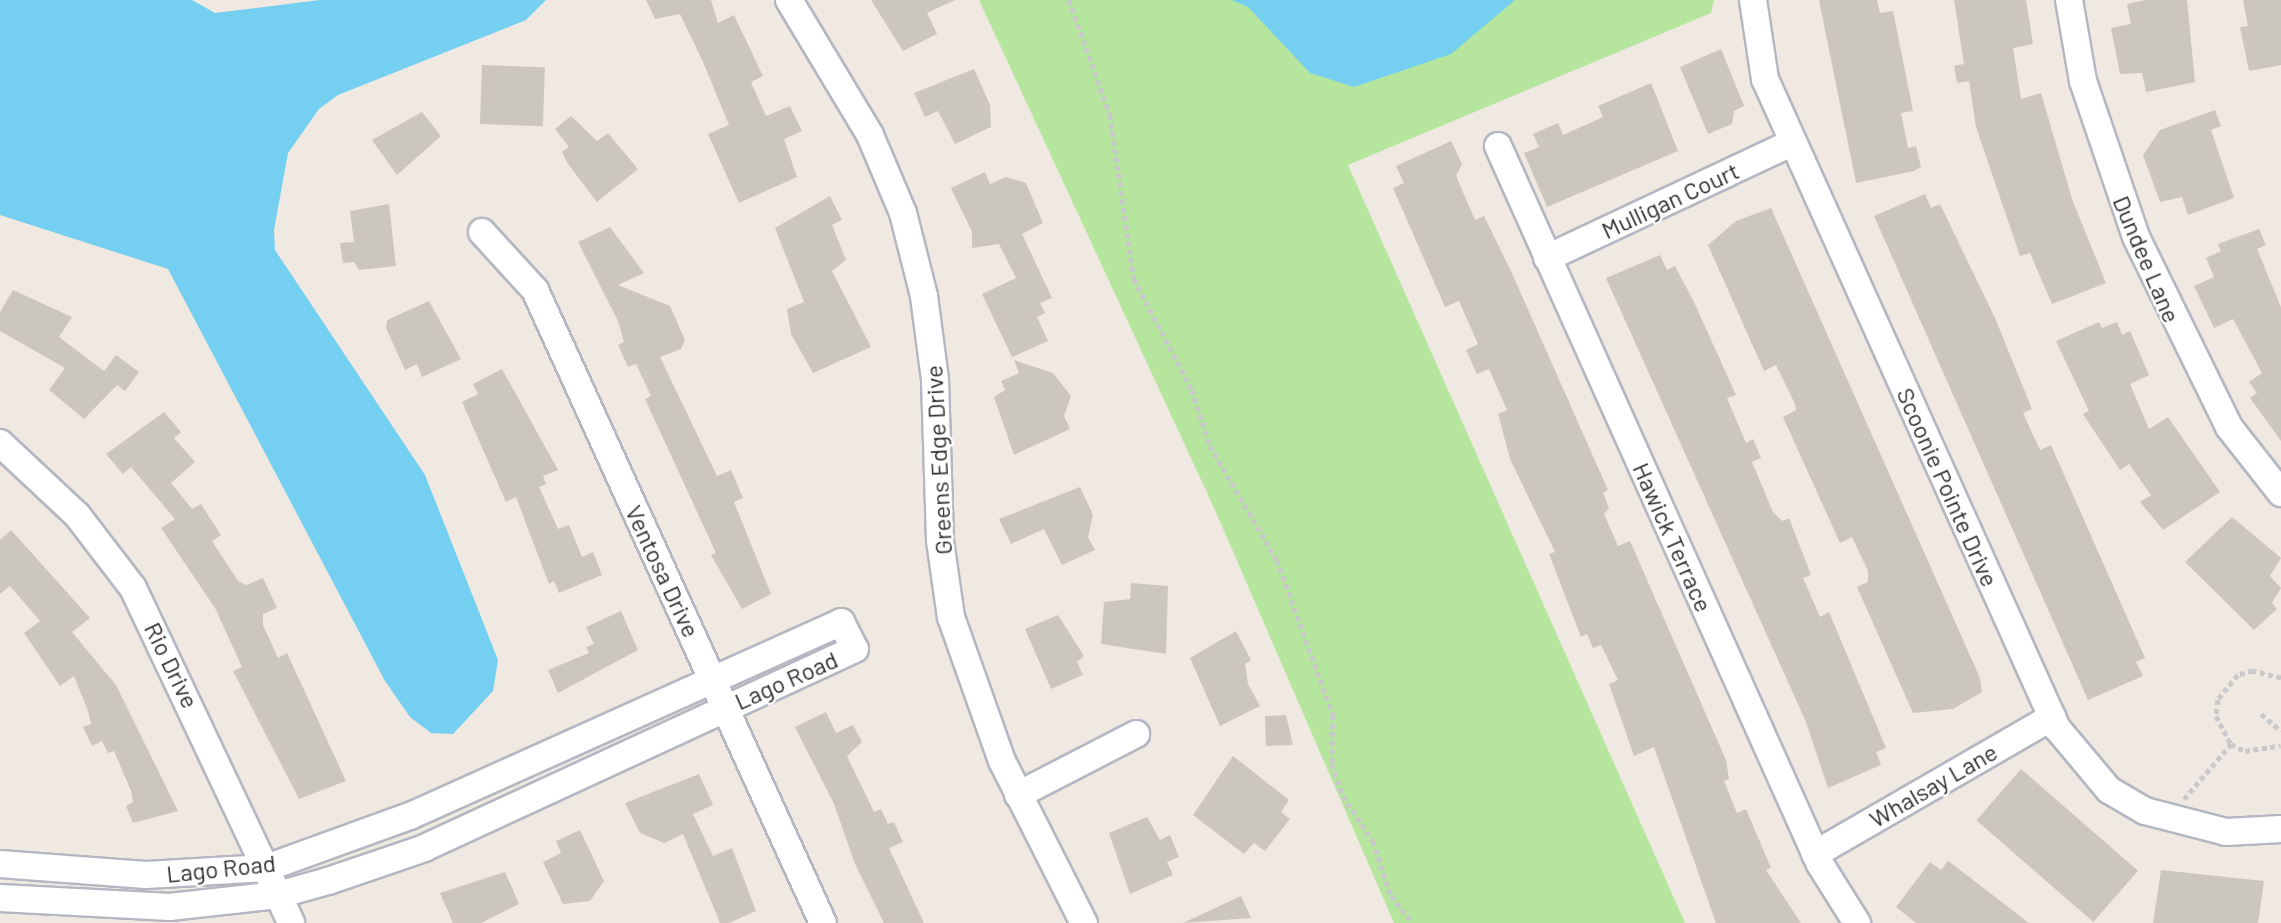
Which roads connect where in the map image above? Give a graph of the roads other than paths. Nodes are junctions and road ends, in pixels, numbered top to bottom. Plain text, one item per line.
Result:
1 (789, 0) edge
2 (1753, 0) edge
3 (2069, 0) edge
4 (1793, 142) junction
5 (1498, 146) dead end
6 (482, 232) dead end
7 (1547, 258) junction
8 (0, 443) edge
9 (2281, 493) edge
10 (713, 678) junction
11 (726, 707) junction
12 (2052, 717) junction
13 (1136, 734) dead end
14 (1018, 795) junction
15 (2281, 829) edge
16 (1815, 854) junction
17 (0, 864) edge
18 (266, 868) junction
19 (278, 895) junction
20 (0, 898) edge
21 (291, 923) edge
22 (822, 923) edge
23 (1084, 923) edge
24 (1857, 923) edge

1 - 14 street, Greens Edge Drive
2 - 4 street, Scoonie Pointe Drive
3 - 9 street, Dundee Lane
4 - 7 street, Mulligan Court
4 - 12 street, Scoonie Pointe Drive
5 - 7 street, Hawick Terrace
6 - 10 street, Ventosa Drive
7 - 16 street, Hawick Terrace
8 - 18 street, Rio Drive
10 - 11 street, Ventosa Drive
10 - 11 street, Lago Road
10 - 18 street, Lago Road
11 - 19 street, Lago Road
11 - 22 street, Ventosa Drive
12 - 15 street, Scoonie Pointe Drive
12 - 16 street, Whalsay Lane
13 - 14 street
14 - 23 street, Greens Edge Drive
16 - 24 street, Hawick Terrace
17 - 18 street, Lago Road
18 - 19 street, Rio Drive
19 - 20 street, Lago Road
19 - 21 street, Rio Drive

